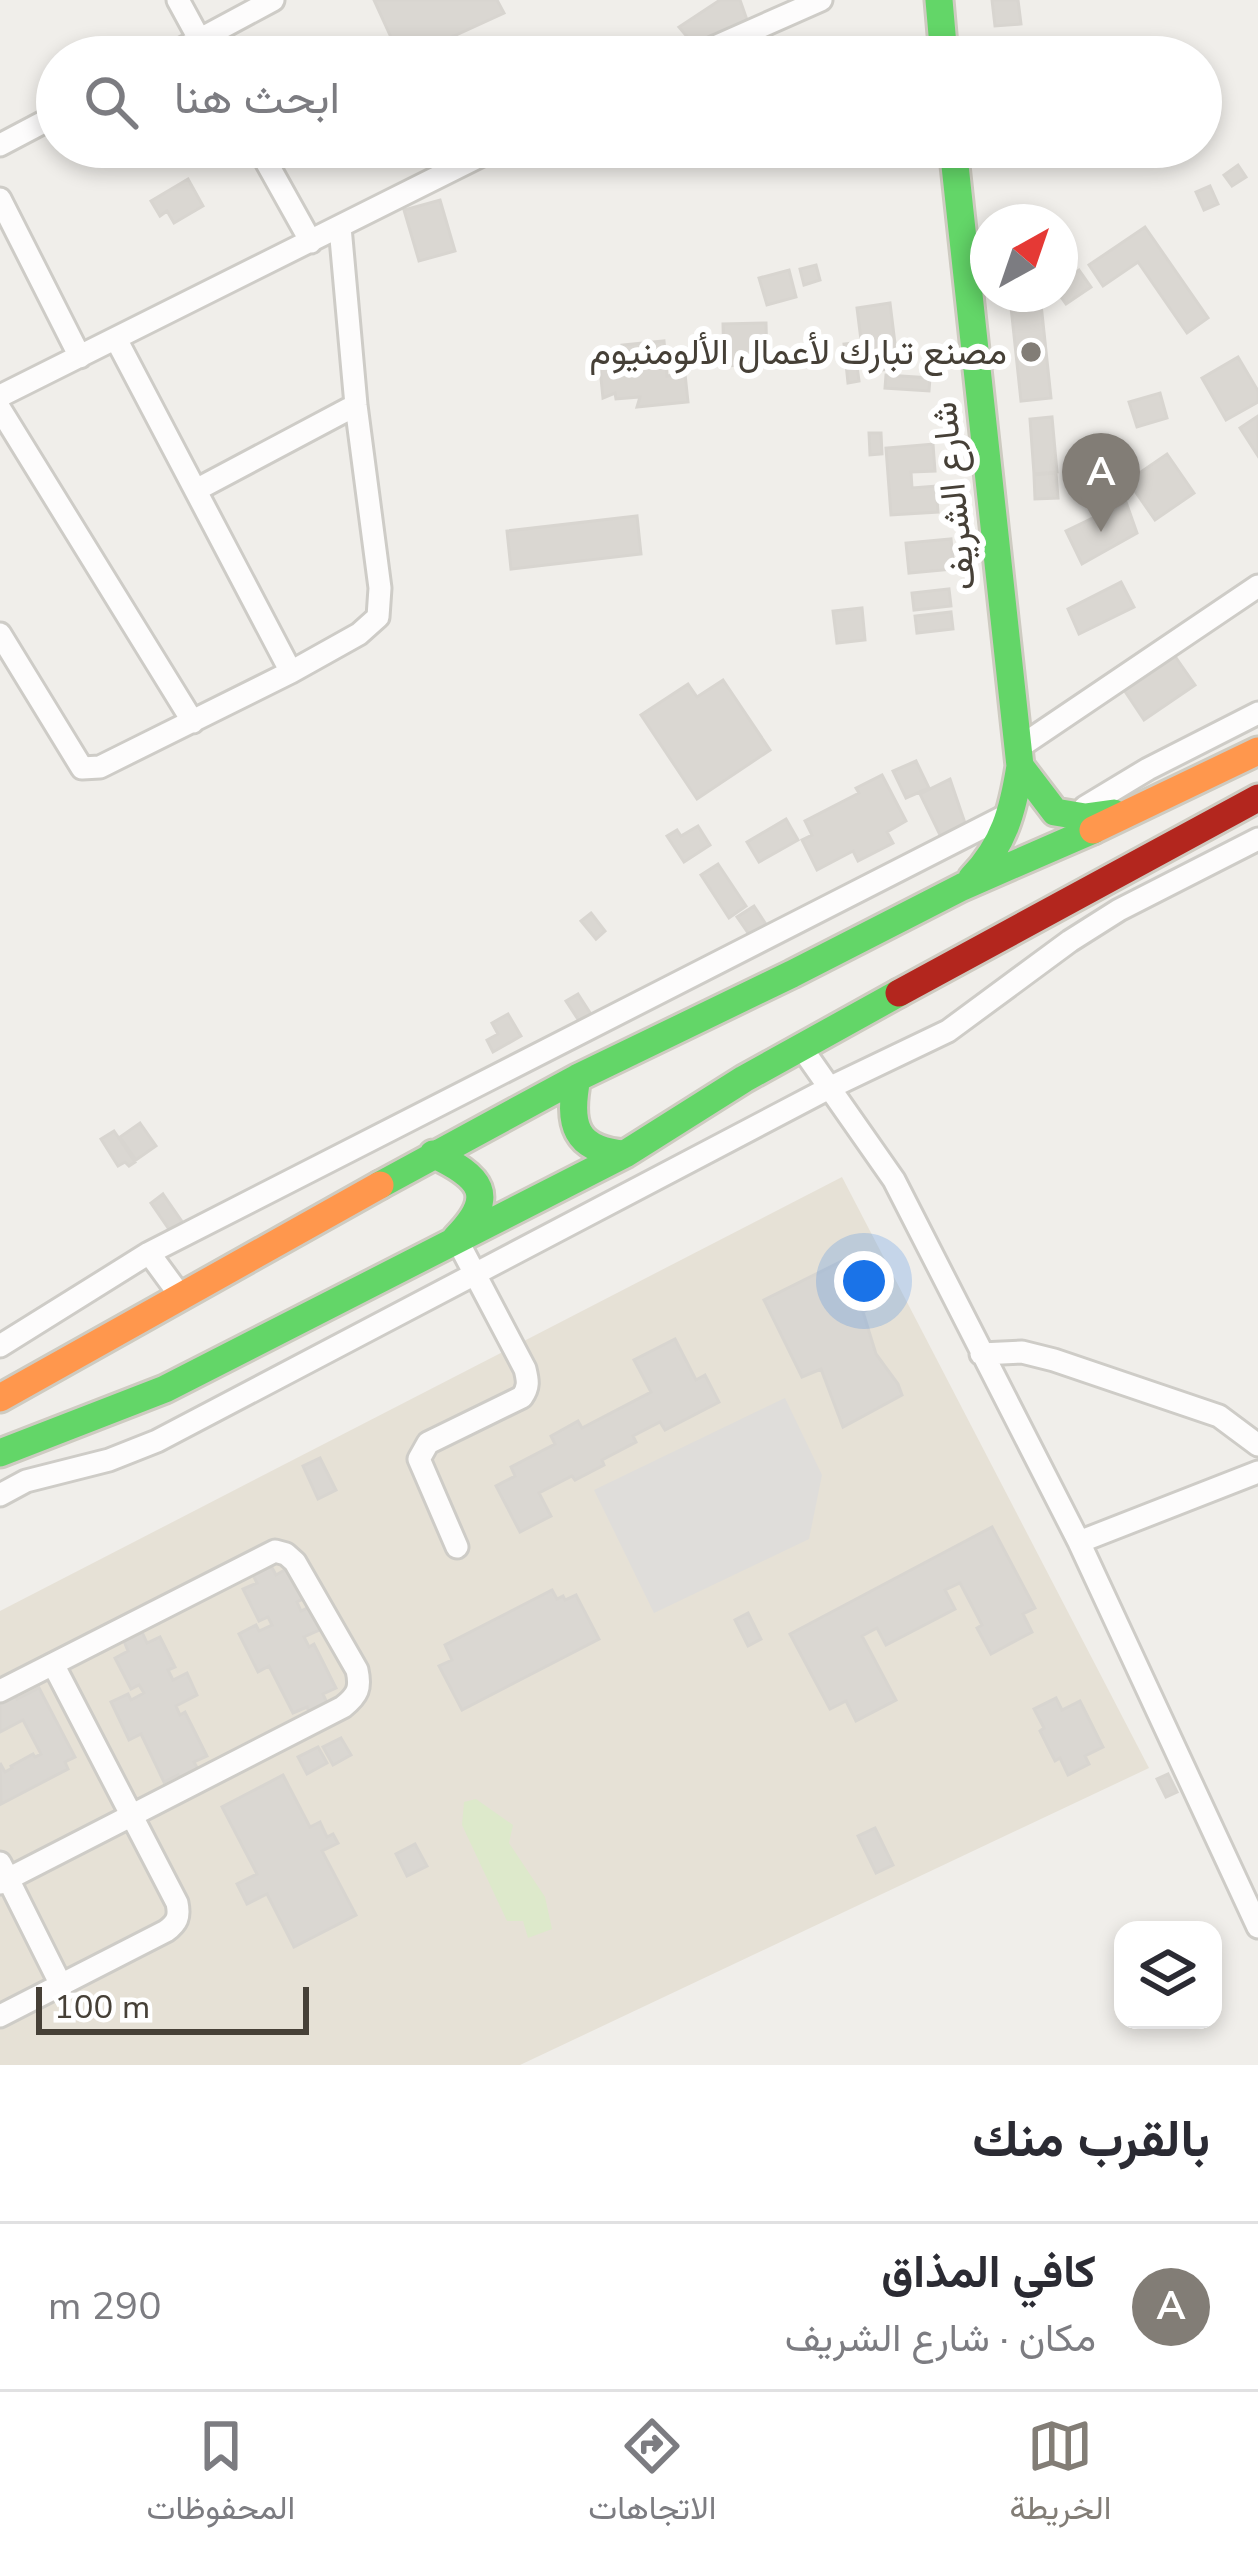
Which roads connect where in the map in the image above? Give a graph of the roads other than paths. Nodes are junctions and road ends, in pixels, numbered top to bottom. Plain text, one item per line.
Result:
1 (178, 0) edge
2 (273, 0) edge
3 (821, 0) edge
4 (938, 0) edge
5 (198, 36) edge
6 (221, 36) edge
7 (740, 36) edge
8 (942, 36) edge
9 (36, 126) edge
10 (0, 145) edge
11 (269, 168) edge
12 (457, 168) edge
13 (955, 168) edge
14 (0, 199) edge
15 (340, 227) junction
16 (310, 242) junction
17 (116, 339) junction
18 (80, 357) junction
19 (0, 396) edge
20 (356, 405) junction
21 (0, 409) edge
22 (196, 490) junction
23 (1258, 586) edge
24 (0, 634) edge
25 (291, 671) junction
26 (1258, 713) edge
27 (193, 722) junction
28 (1258, 752) edge
29 (1019, 757) junction
30 (1258, 798) edge
31 (1143, 808) junction
32 (1013, 812) junction
33 (1069, 816) junction
34 (1258, 839) edge
35 (962, 887) junction
36 (801, 1047) junction
37 (577, 1078) junction
38 (829, 1088) junction
39 (433, 1154) junction
40 (625, 1154) junction
41 (456, 1238) junction
42 (149, 1253) junction
43 (475, 1276) junction
44 (182, 1298) junction
45 (0, 1346) edge
46 (981, 1354) junction
47 (0, 1397) edge
48 (1258, 1445) edge
49 (0, 1453) edge
50 (1258, 1472) edge
51 (0, 1495) edge
52 (1079, 1542) junction
53 (457, 1547) dead end
54 (52, 1664) junction
55 (0, 1691) edge
56 (133, 1816) junction
57 (3, 1875) edge
58 (1258, 1927) edge
59 (62, 1985) junction
60 (0, 2016) edge

1 - 5 street
2 - 6 street
3 - 7 street
4 - 8 main road
9 - 10 street
11 - 16 street
12 - 15 street
13 - 29 main road, شارع الشريف
14 - 18 street
15 - 16 street
15 - 20 street
16 - 17 street
17 - 18 street
17 - 22 street
18 - 19 street
20 - 22 street
20 - 25 street
21 - 27 street
22 - 25 street
23 - 29 street
24 - 27 street
25 - 27 street
26 - 33 street
28 - 31 main road
29 - 32 main road, شارع الشريف
29 - 33 main road
30 - 36 main road
31 - 33 main road
31 - 35 main road
32 - 35 main road
32 - 42 street
34 - 38 street
35 - 37 main road
36 - 38 street
36 - 40 main road
37 - 39 main road
37 - 40 main road
38 - 43 street
38 - 46 street
39 - 41 main road
39 - 44 main road
40 - 41 main road
41 - 43 street
41 - 49 main road
42 - 44 street
42 - 45 street
43 - 51 street
43 - 53 street
44 - 47 main road
46 - 48 street
46 - 52 street
50 - 52 street
52 - 58 street
54 - 55 street
54 - 56 street
54 - 56 street
56 - 57 street
56 - 59 street
57 - 59 street
59 - 60 street

